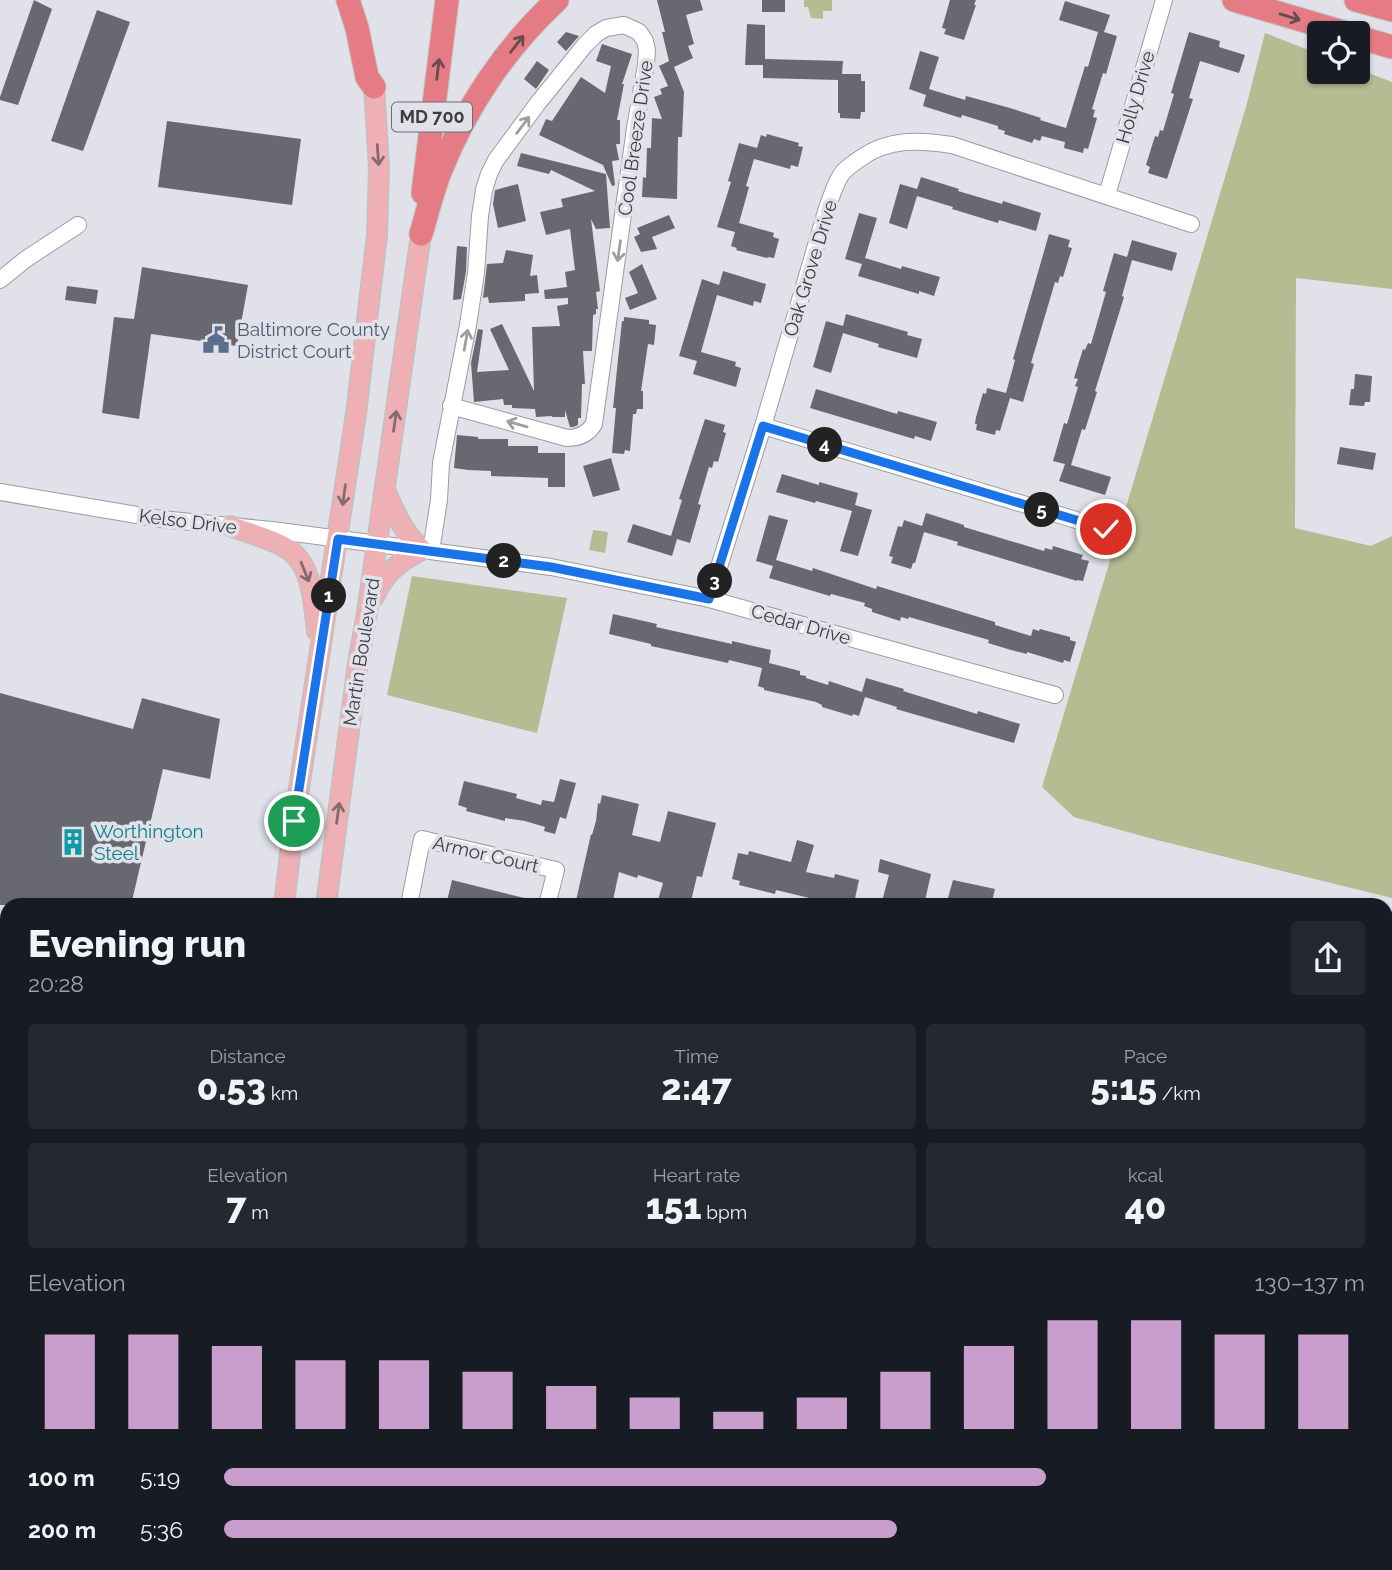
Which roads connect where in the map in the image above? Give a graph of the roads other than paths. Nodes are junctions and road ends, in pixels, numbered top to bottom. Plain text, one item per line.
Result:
1 (348, 0) edge
2 (358, 0) edge
3 (447, 0) edge
4 (557, 0) edge
5 (1164, 0) edge
6 (1234, 0) edge
7 (1356, 0) edge
8 (1392, 10) edge
9 (1307, 22) edge
10 (1370, 41) edge
11 (1392, 47) edge
12 (374, 87) junction
13 (1107, 195) junction
14 (1191, 224) dead end
15 (78, 225) dead end
16 (421, 234) junction
17 (0, 280) edge
18 (451, 406) junction
19 (763, 426) junction
20 (385, 489) junction
21 (0, 492) edge
22 (230, 526) junction
23 (1106, 529) dead end
24 (338, 539) junction
25 (377, 543) junction
26 (427, 550) junction
27 (709, 599) junction
28 (367, 613) junction
29 (320, 653) junction
30 (1055, 695) dead end
31 (285, 898) edge
32 (327, 898) edge
33 (410, 898) edge
34 (549, 898) edge

1 - 12 highway
2 - 12 highway, MD 700
16 -> 3 highway, MD 700
16 -> 4 highway
5 - 13 street, Holly Drive
6 -> 9 highway
7 - 8 highway
10 - 11 highway
12 -> 24 main road, MD 700
13 - 14 street, Oak Grove Drive
13 - 19 street, Oak Grove Drive
15 - 17 street
20 -> 16 main road, Martin Boulevard / MD 700
18 -> 18 street, Cool Breeze Drive
18 - 26 street, Cool Breeze Drive
19 - 23 street
19 - 27 street, Oak Grove Drive
20 - 25 main road, Martin Boulevard / MD 700
20 - 26 main road
21 - 22 street, Kelso Drive
22 - 24 street, Kelso Drive
22 -> 29 main road
24 - 25 street, Kelso Drive
24 - 29 main road, MD 700
25 - 26 street, Cedar Drive
25 - 28 main road, Martin Boulevard / MD 700
26 - 27 street, Cedar Drive
26 - 28 main road
27 - 30 street, Cedar Drive
32 -> 28 main road, Martin Boulevard / MD 700
29 - 31 main road, MD 700
33 - 34 street, Armor Court

